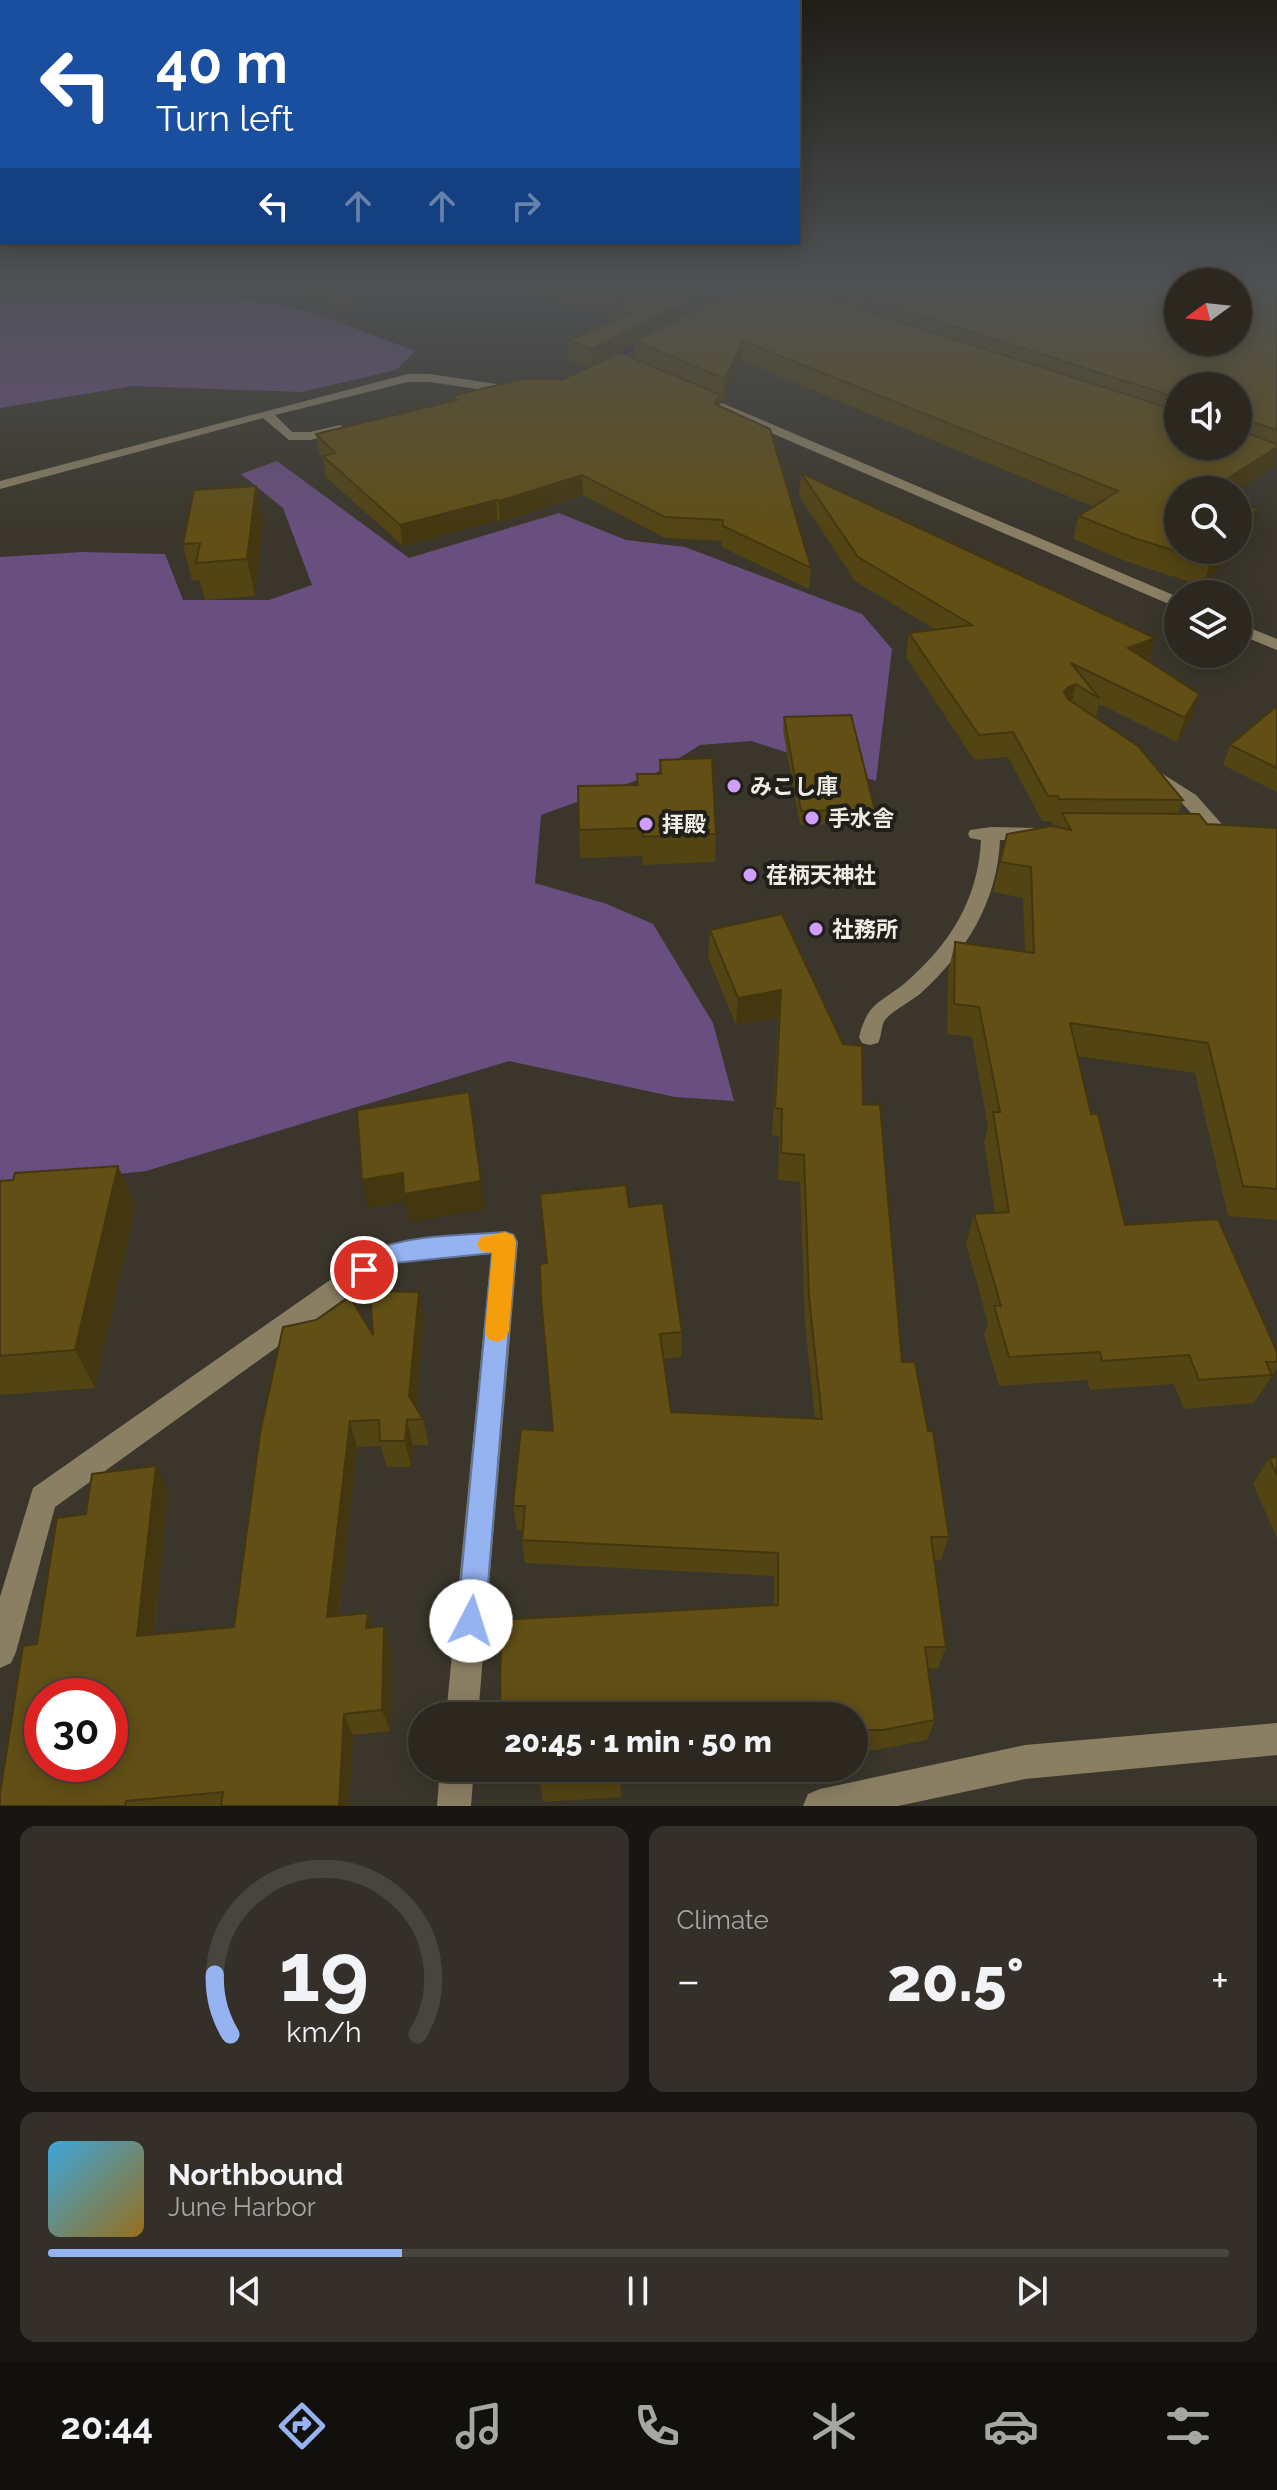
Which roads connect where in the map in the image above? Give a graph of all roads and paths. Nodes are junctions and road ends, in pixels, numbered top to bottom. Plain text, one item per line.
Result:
1 (516, 391) junction
2 (531, 391) edge
3 (472, 400) edge
4 (711, 403) edge
5 (266, 413) junction
6 (354, 426) edge
7 (0, 485) edge
8 (1164, 597) edge
9 (1252, 634) edge
10 (1277, 645) edge
11 (1129, 758) edge
12 (1064, 834) edge
13 (1193, 835) edge
14 (870, 1037) dead end
15 (0, 1652) edge
16 (463, 1702) edge
17 (1277, 1739) edge
18 (456, 1782) edge
19 (454, 1806) edge
20 (820, 1806) edge

1 - 2 street
1 - 3 street
1 - 5 street
4 - 8 street
5 - 6 street
5 - 7 street
9 - 10 street
11 - 13 street
12 - 14 street
15 - 16 street
17 - 20 street
18 - 19 street

